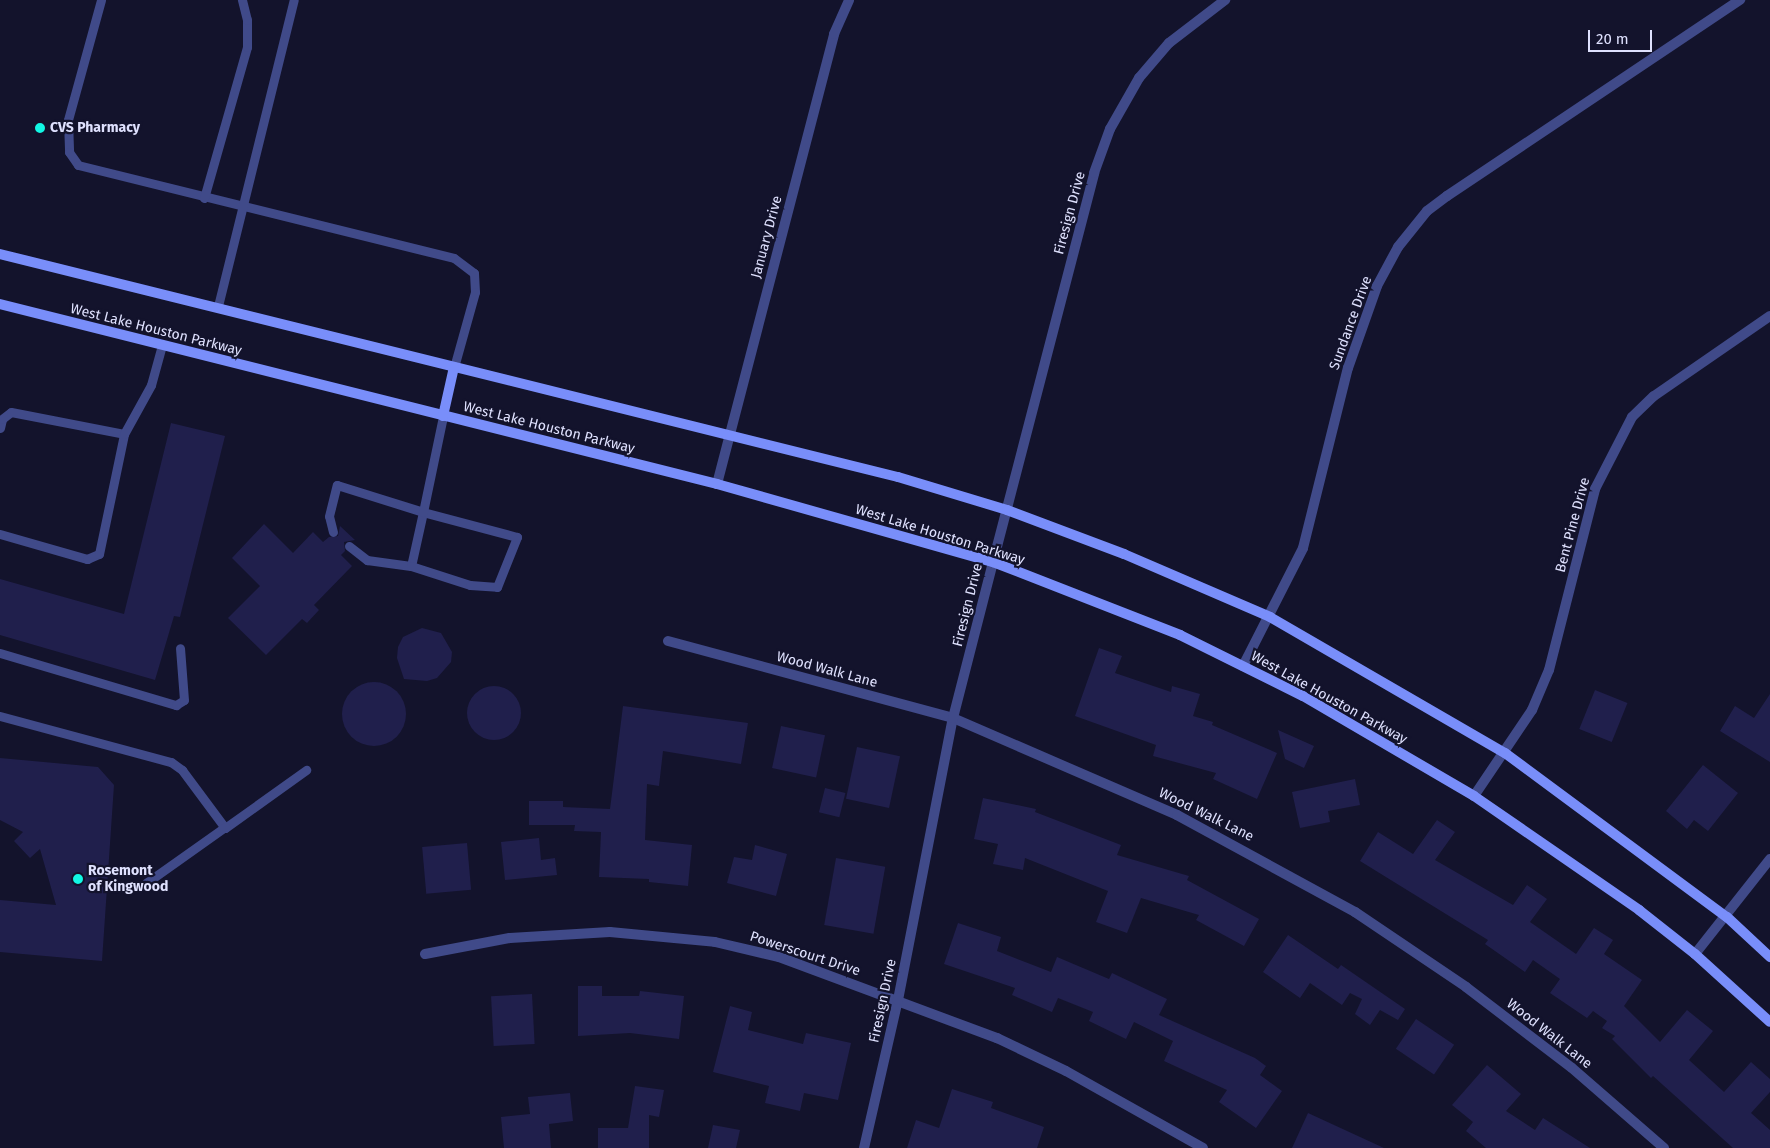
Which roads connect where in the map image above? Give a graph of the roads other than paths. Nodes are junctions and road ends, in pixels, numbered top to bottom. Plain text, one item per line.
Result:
1 (101, 0) edge
2 (242, 0) edge
3 (294, 0) edge
4 (848, 0) edge
5 (1226, 0) edge
6 (1740, 0) edge
7 (204, 198) junction
8 (240, 207) junction
9 (0, 254) edge
10 (0, 304) edge
11 (218, 306) junction
12 (1770, 316) edge
13 (162, 345) junction
14 (454, 367) junction
15 (443, 416) junction
16 (0, 428) edge
17 (124, 434) junction
18 (730, 434) junction
19 (716, 484) junction
20 (1007, 510) junction
21 (423, 512) junction
22 (333, 532) dead end
23 (0, 534) edge
24 (349, 546) dead end
25 (994, 562) junction
26 (411, 566) junction
27 (1270, 617) junction
28 (668, 641) dead end
29 (180, 648) dead end
30 (0, 653) edge
31 (1244, 666) junction
32 (0, 716) edge
33 (953, 718) junction
34 (1505, 753) junction
35 (306, 770) dead end
36 (1474, 796) junction
37 (225, 827) junction
38 (1770, 859) edge
39 (146, 883) dead end
40 (1727, 916) junction
41 (425, 954) dead end
42 (1695, 954) junction
43 (1770, 957) edge
44 (898, 1000) junction
45 (1770, 1022) edge
46 (864, 1148) edge
47 (1203, 1148) edge
48 (1664, 1148) edge

1 - 7 lane
2 - 7 lane
3 - 8 lane
4 - 18 street, January Drive
5 - 20 street, Firesign Drive
6 - 27 street, Sundance Drive
7 - 8 lane
8 - 11 lane
8 - 14 lane
9 - 11 main road
10 - 13 main road, West Lake Houston Parkway
11 - 14 main road
12 - 34 street, Bent Pine Drive
13 - 15 main road, West Lake Houston Parkway
13 - 17 lane
14 - 15 main road
14 - 18 main road
15 - 19 main road, West Lake Houston Parkway
15 - 21 lane
16 - 17 lane
17 - 23 lane
18 - 19 street, January Drive
18 - 20 main road
19 - 25 main road, West Lake Houston Parkway
20 - 25 street, Firesign Drive
20 - 27 main road
21 - 22 lane
21 - 26 lane
21 - 26 lane
24 - 26 lane
25 - 31 main road, West Lake Houston Parkway
25 - 33 street, Firesign Drive
27 - 31 street, Sundance Drive
27 - 34 main road
28 - 33 street, Wood Walk Lane
29 - 30 lane
31 - 36 main road, West Lake Houston Parkway
32 - 37 lane
33 - 44 street, Firesign Drive
33 - 48 street, Wood Walk Lane
34 - 36 street, Bent Pine Drive
34 - 40 main road
35 - 37 lane
36 - 42 main road, West Lake Houston Parkway
37 - 39 lane
38 - 40 street
40 - 42 street
40 - 43 main road
41 - 44 street, Powerscourt Drive
42 - 45 main road, West Lake Houston Parkway
44 - 46 street, Firesign Drive
44 - 47 street, Powerscourt Drive

